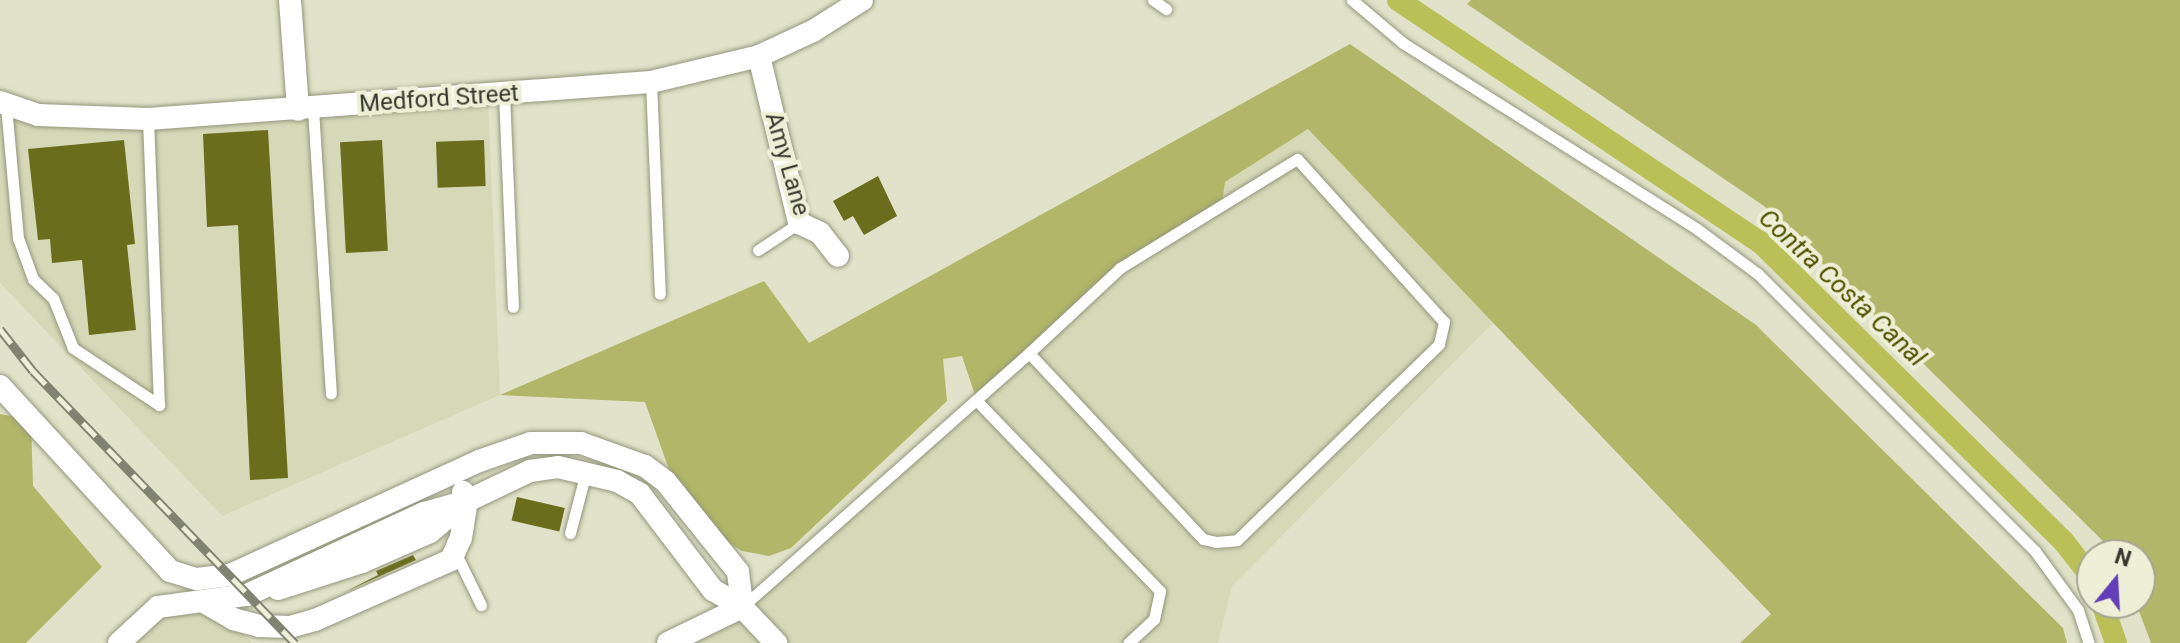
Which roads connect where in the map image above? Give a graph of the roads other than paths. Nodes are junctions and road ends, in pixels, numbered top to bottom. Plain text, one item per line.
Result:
1 (290, 0) edge
2 (862, 0) edge
3 (1153, 0) edge
4 (1352, 0) edge
5 (1166, 9) dead end
6 (759, 56) junction
7 (651, 82) junction
8 (504, 94) junction
9 (3, 104) edge
10 (305, 109) junction
11 (148, 119) junction
12 (799, 223) junction
13 (758, 250) dead end
14 (838, 256) dead end
15 (660, 294) dead end
16 (513, 307) dead end
17 (1029, 353) junction
18 (0, 386) edge
19 (331, 393) dead end
20 (977, 401) junction
21 (0, 414) edge
22 (31, 420) junction
23 (586, 472) junction
24 (453, 474) junction
25 (467, 501) junction
26 (570, 533) dead end
27 (456, 554) junction
28 (278, 576) junction
29 (204, 602) junction
30 (481, 605) dead end
31 (742, 607) junction
32 (302, 623) junction
33 (119, 643) edge
34 (668, 643) edge
35 (776, 643) edge
36 (1128, 643) edge
37 (2089, 643) edge

1 - 10 street
2 - 6 street, Medford Street
3 - 5 lane
4 - 37 lane
6 - 7 street, Medford Street
6 - 12 street, Amy Lane
7 - 8 street, Medford Street
7 - 15 lane
8 - 10 street, Medford Street
8 - 16 lane
9 - 11 street, Medford Street
9 - 11 lane
10 - 11 street, Medford Street
10 - 19 lane
12 - 13 lane
12 - 14 street, Amy Lane
17 - 17 lane
17 - 20 lane
18 - 22 street
20 - 31 lane
20 - 36 lane
21 - 22 street
22 - 28 street
23 - 25 street
23 - 26 lane
23 - 31 street
24 - 25 street
24 - 28 street
24 - 31 street
25 - 27 street
25 - 28 street
27 - 30 lane
27 - 32 street
28 - 29 street
28 - 32 street
29 - 32 street
29 - 33 street
31 - 34 street
31 - 35 street

